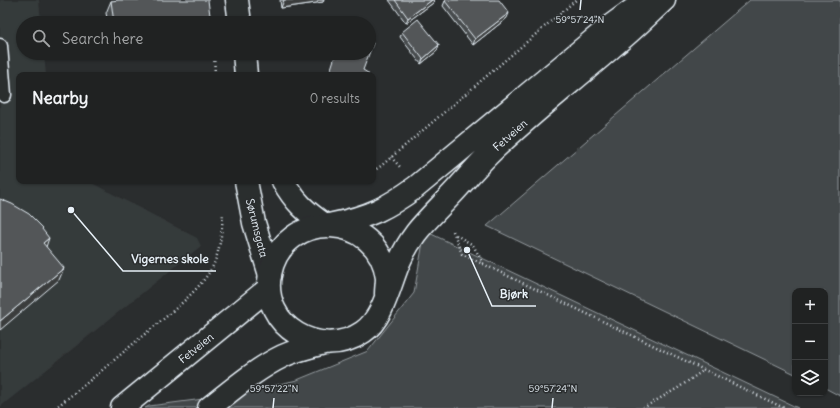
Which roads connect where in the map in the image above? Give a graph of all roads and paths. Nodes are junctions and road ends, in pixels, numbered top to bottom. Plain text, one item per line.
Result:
1 (237, 0) edge
2 (576, 0) edge
3 (646, 0) edge
4 (664, 0) edge
5 (239, 16) edge
6 (0, 46) edge
7 (214, 60) edge
8 (245, 60) edge
9 (215, 72) edge
10 (246, 72) edge
11 (4, 95) dead end
12 (376, 169) edge
13 (247, 184) edge
14 (285, 184) edge
15 (223, 210) dead end
16 (325, 225) junction
17 (484, 265) junction
18 (269, 281) junction
19 (386, 294) junction
20 (324, 343) junction
21 (704, 370) junction
22 (56, 408) edge
23 (122, 408) edge
24 (209, 408) edge
25 (643, 408) edge
26 (784, 408) edge

1 - 5 main road
2 - 12 path
3 - 16 main road, Fetveien
4 - 19 main road, Fetveien
6 - 11 lane
7 - 9 path
8 - 10 main road
13 - 18 main road, Sørumsgata
14 - 16 main road
15 - 22 path
16 - 18 main road
16 - 19 main road
17 - 17 path
17 - 21 path
18 - 20 main road
18 - 23 main road, Fetveien
19 - 20 main road
20 - 24 main road
21 - 25 path
21 - 26 path

